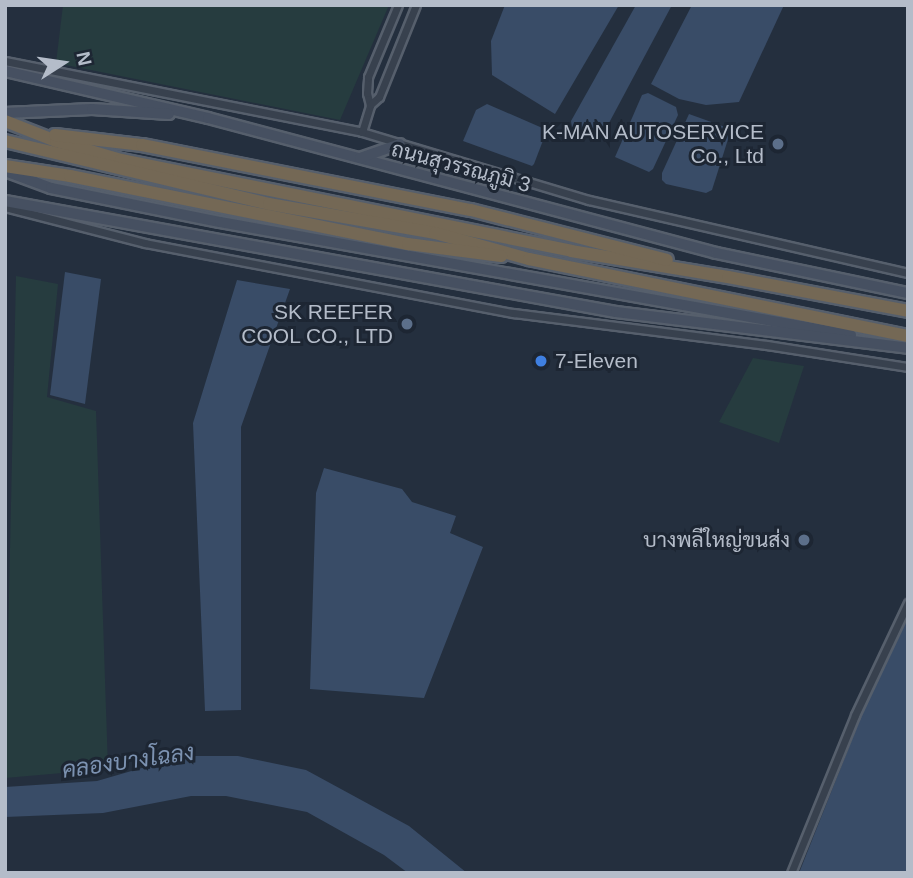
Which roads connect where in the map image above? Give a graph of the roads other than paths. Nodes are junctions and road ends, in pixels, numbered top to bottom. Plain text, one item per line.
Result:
1 (398, 5) edge
2 (416, 5) edge
3 (5, 61) edge
4 (5, 71) edge
5 (370, 105) junction
6 (5, 113) edge
7 (208, 118) junction
8 (5, 121) edge
9 (362, 132) junction
10 (5, 135) edge
11 (5, 141) edge
12 (400, 144) junction
13 (359, 159) junction
14 (5, 169) edge
15 (5, 201) edge
16 (5, 206) edge
17 (529, 258) junction
18 (908, 273) edge
19 (728, 277) junction
20 (908, 293) edge
21 (908, 311) edge
22 (908, 336) edge
23 (896, 345) junction
24 (908, 348) edge
25 (908, 367) edge
26 (908, 603) edge
27 (791, 873) edge

1 - 5 street
2 - 5 street
3 - 9 street
4 - 7 main road, ถนนสุวรรณภูมิ 3
5 - 9 street
6 - 7 main road
7 - 13 main road, ถนนสุวรรณภูมิ 3
8 - 19 highway
9 - 12 street
10 - 19 highway
11 - 17 highway
12 - 13 main road
12 - 18 street
13 - 20 main road, ถนนสุวรรณภูมิ 3
14 - 17 highway
14 - 23 main road
15 - 23 main road
16 - 25 street
17 - 22 highway
19 - 21 highway
23 - 24 main road
26 - 27 street

